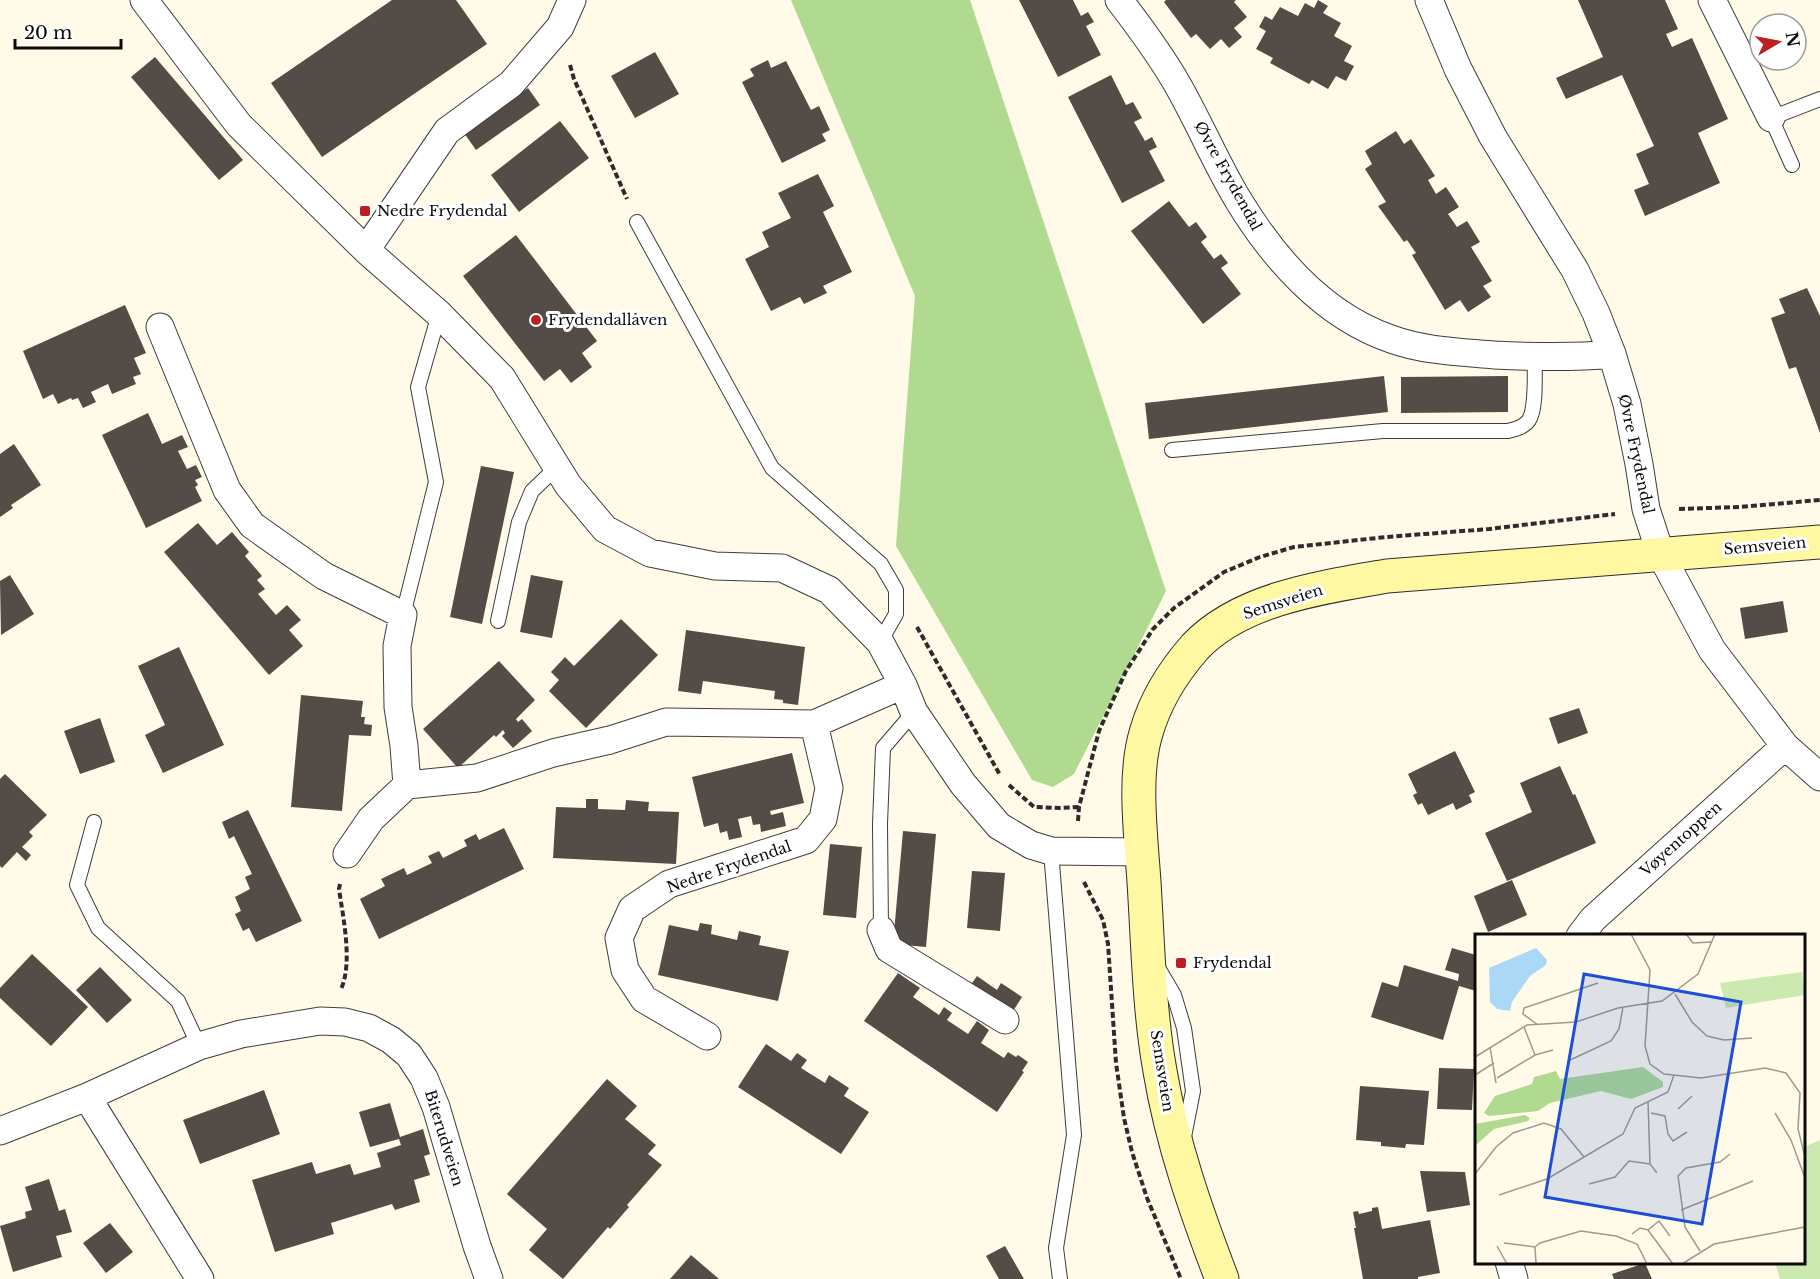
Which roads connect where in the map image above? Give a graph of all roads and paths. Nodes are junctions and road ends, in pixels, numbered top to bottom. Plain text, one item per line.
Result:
1 (144, 0) edge
2 (572, 0) edge
3 (1119, 0) edge
4 (1428, 0) edge
5 (1712, 0) edge
6 (560, 27) junction
7 (1820, 99) edge
8 (1772, 118) junction
9 (1792, 165) dead end
10 (637, 222) joint
11 (366, 250) junction
12 (440, 314) junction
13 (160, 327) dead end
14 (1612, 354) junction
15 (1534, 357) junction
16 (1172, 450) dead end
17 (556, 467) junction
18 (1820, 500) edge
19 (1646, 509) junction
20 (1820, 542) edge
21 (1661, 555) junction
22 (896, 590) junction
23 (403, 615) junction
24 (498, 621) dead end
25 (880, 642) junction
26 (903, 685) junction
27 (914, 712) junction
28 (814, 724) junction
29 (1785, 746) junction
30 (1820, 777) edge
31 (407, 785) junction
32 (1079, 807) junction
33 (94, 822) dead end
34 (1064, 852) junction
35 (1142, 852) junction
36 (347, 854) joint
37 (880, 930) joint
38 (1582, 934) edge
39 (340, 992) dead end
40 (1005, 1020) dead end
41 (707, 1036) dead end
42 (199, 1046) junction
43 (87, 1097) junction
44 (0, 1131) edge
45 (1509, 1264) edge
46 (200, 1279) edge
47 (489, 1279) edge
48 (1060, 1279) edge
49 (1181, 1279) edge
50 (1222, 1279) edge
51 (1514, 1279) edge

1 - 11 street
2 - 6 street
3 - 15 street, Øvre Frydendal
4 - 14 street, Øvre Frydendal
5 - 8 street
6 - 10 path
6 - 11 street
7 - 8 lane
8 - 9 lane
10 - 22 lane
11 - 12 street
12 - 17 street
12 - 23 lane
13 - 23 street
14 - 15 street, Øvre Frydendal
14 - 19 street, Øvre Frydendal
15 - 16 lane
17 - 24 lane
17 - 25 street
18 - 19 path
19 - 21 street, Øvre Frydendal
19 - 32 path
20 - 21 main road, Semsveien
21 - 29 street
21 - 35 main road, Semsveien
22 - 25 lane
22 - 32 path
23 - 31 street
25 - 26 street
26 - 27 street
26 - 28 street
27 - 34 street
27 - 37 lane
28 - 31 street
28 - 41 street, Nedre Frydendal
29 - 30 street
29 - 38 street, Vøyentoppen
31 - 36 street
32 - 34 path
33 - 42 lane
34 - 35 street
34 - 48 lane
34 - 49 path
35 - 50 main road, Semsveien
36 - 39 path
37 - 40 street
42 - 43 street, Biterudveien
42 - 47 street, Biterudveien
43 - 44 street, Biterudveien
43 - 46 street
45 - 51 street

